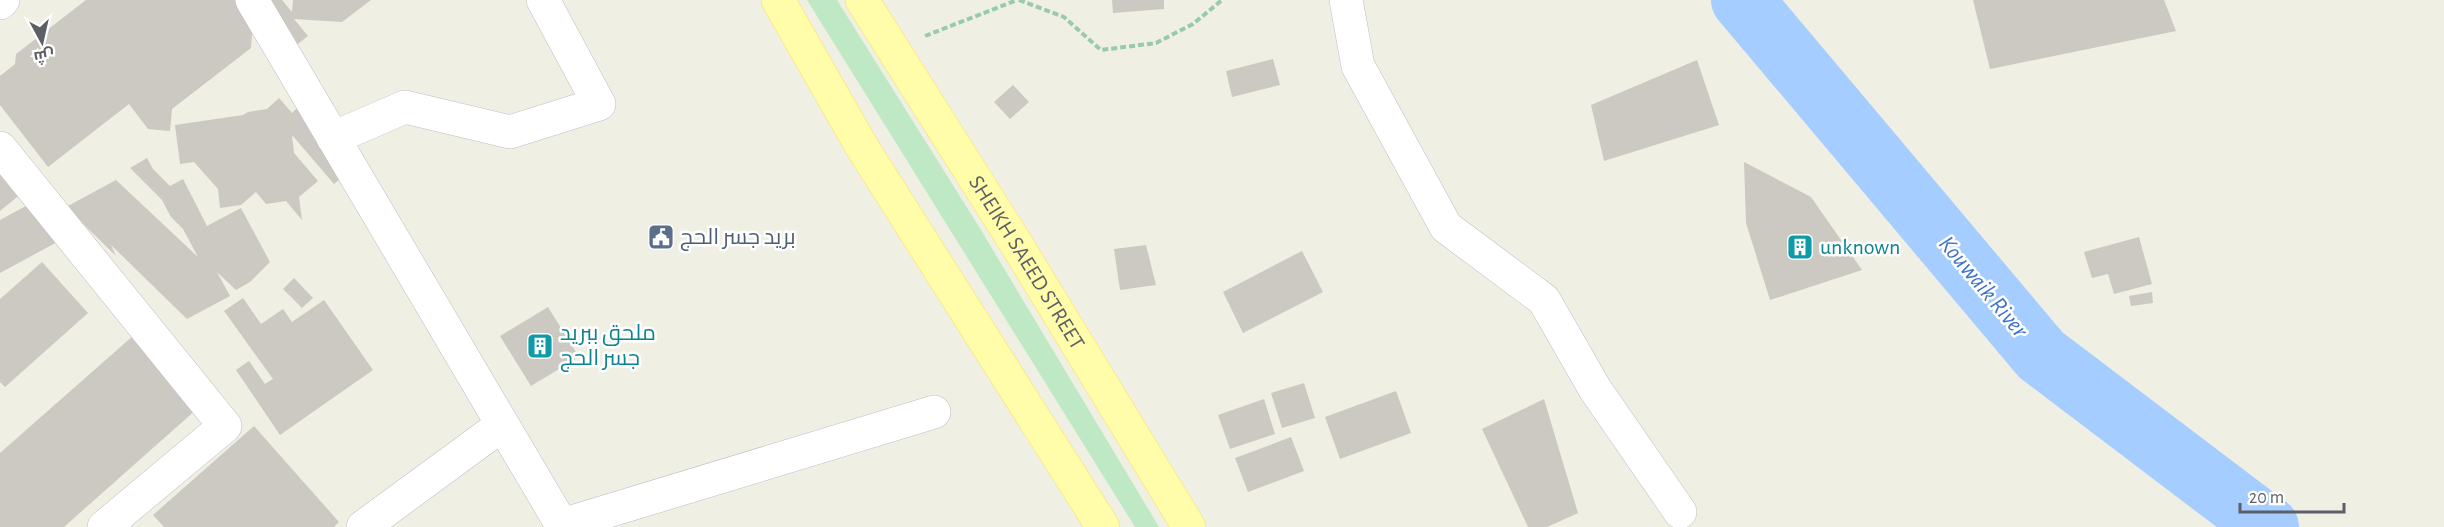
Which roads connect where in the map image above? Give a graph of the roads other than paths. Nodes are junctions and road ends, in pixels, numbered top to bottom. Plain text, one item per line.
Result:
1 (252, 0) edge
2 (543, 0) edge
3 (778, 0) edge
4 (862, 0) edge
5 (1346, 0) edge
6 (333, 138) junction
7 (0, 148) edge
8 (934, 412) dead end
9 (502, 425) junction
10 (1680, 512) dead end
11 (563, 526) edge
12 (104, 527) edge
13 (363, 527) edge
14 (1103, 527) edge
15 (1189, 527) edge

1 - 6 street
2 - 6 street
3 - 14 main road
4 - 15 main road, SHEIKH SAEED STREET
5 - 10 street
6 - 9 street
7 - 12 street
8 - 11 street
9 - 11 street
9 - 13 street

